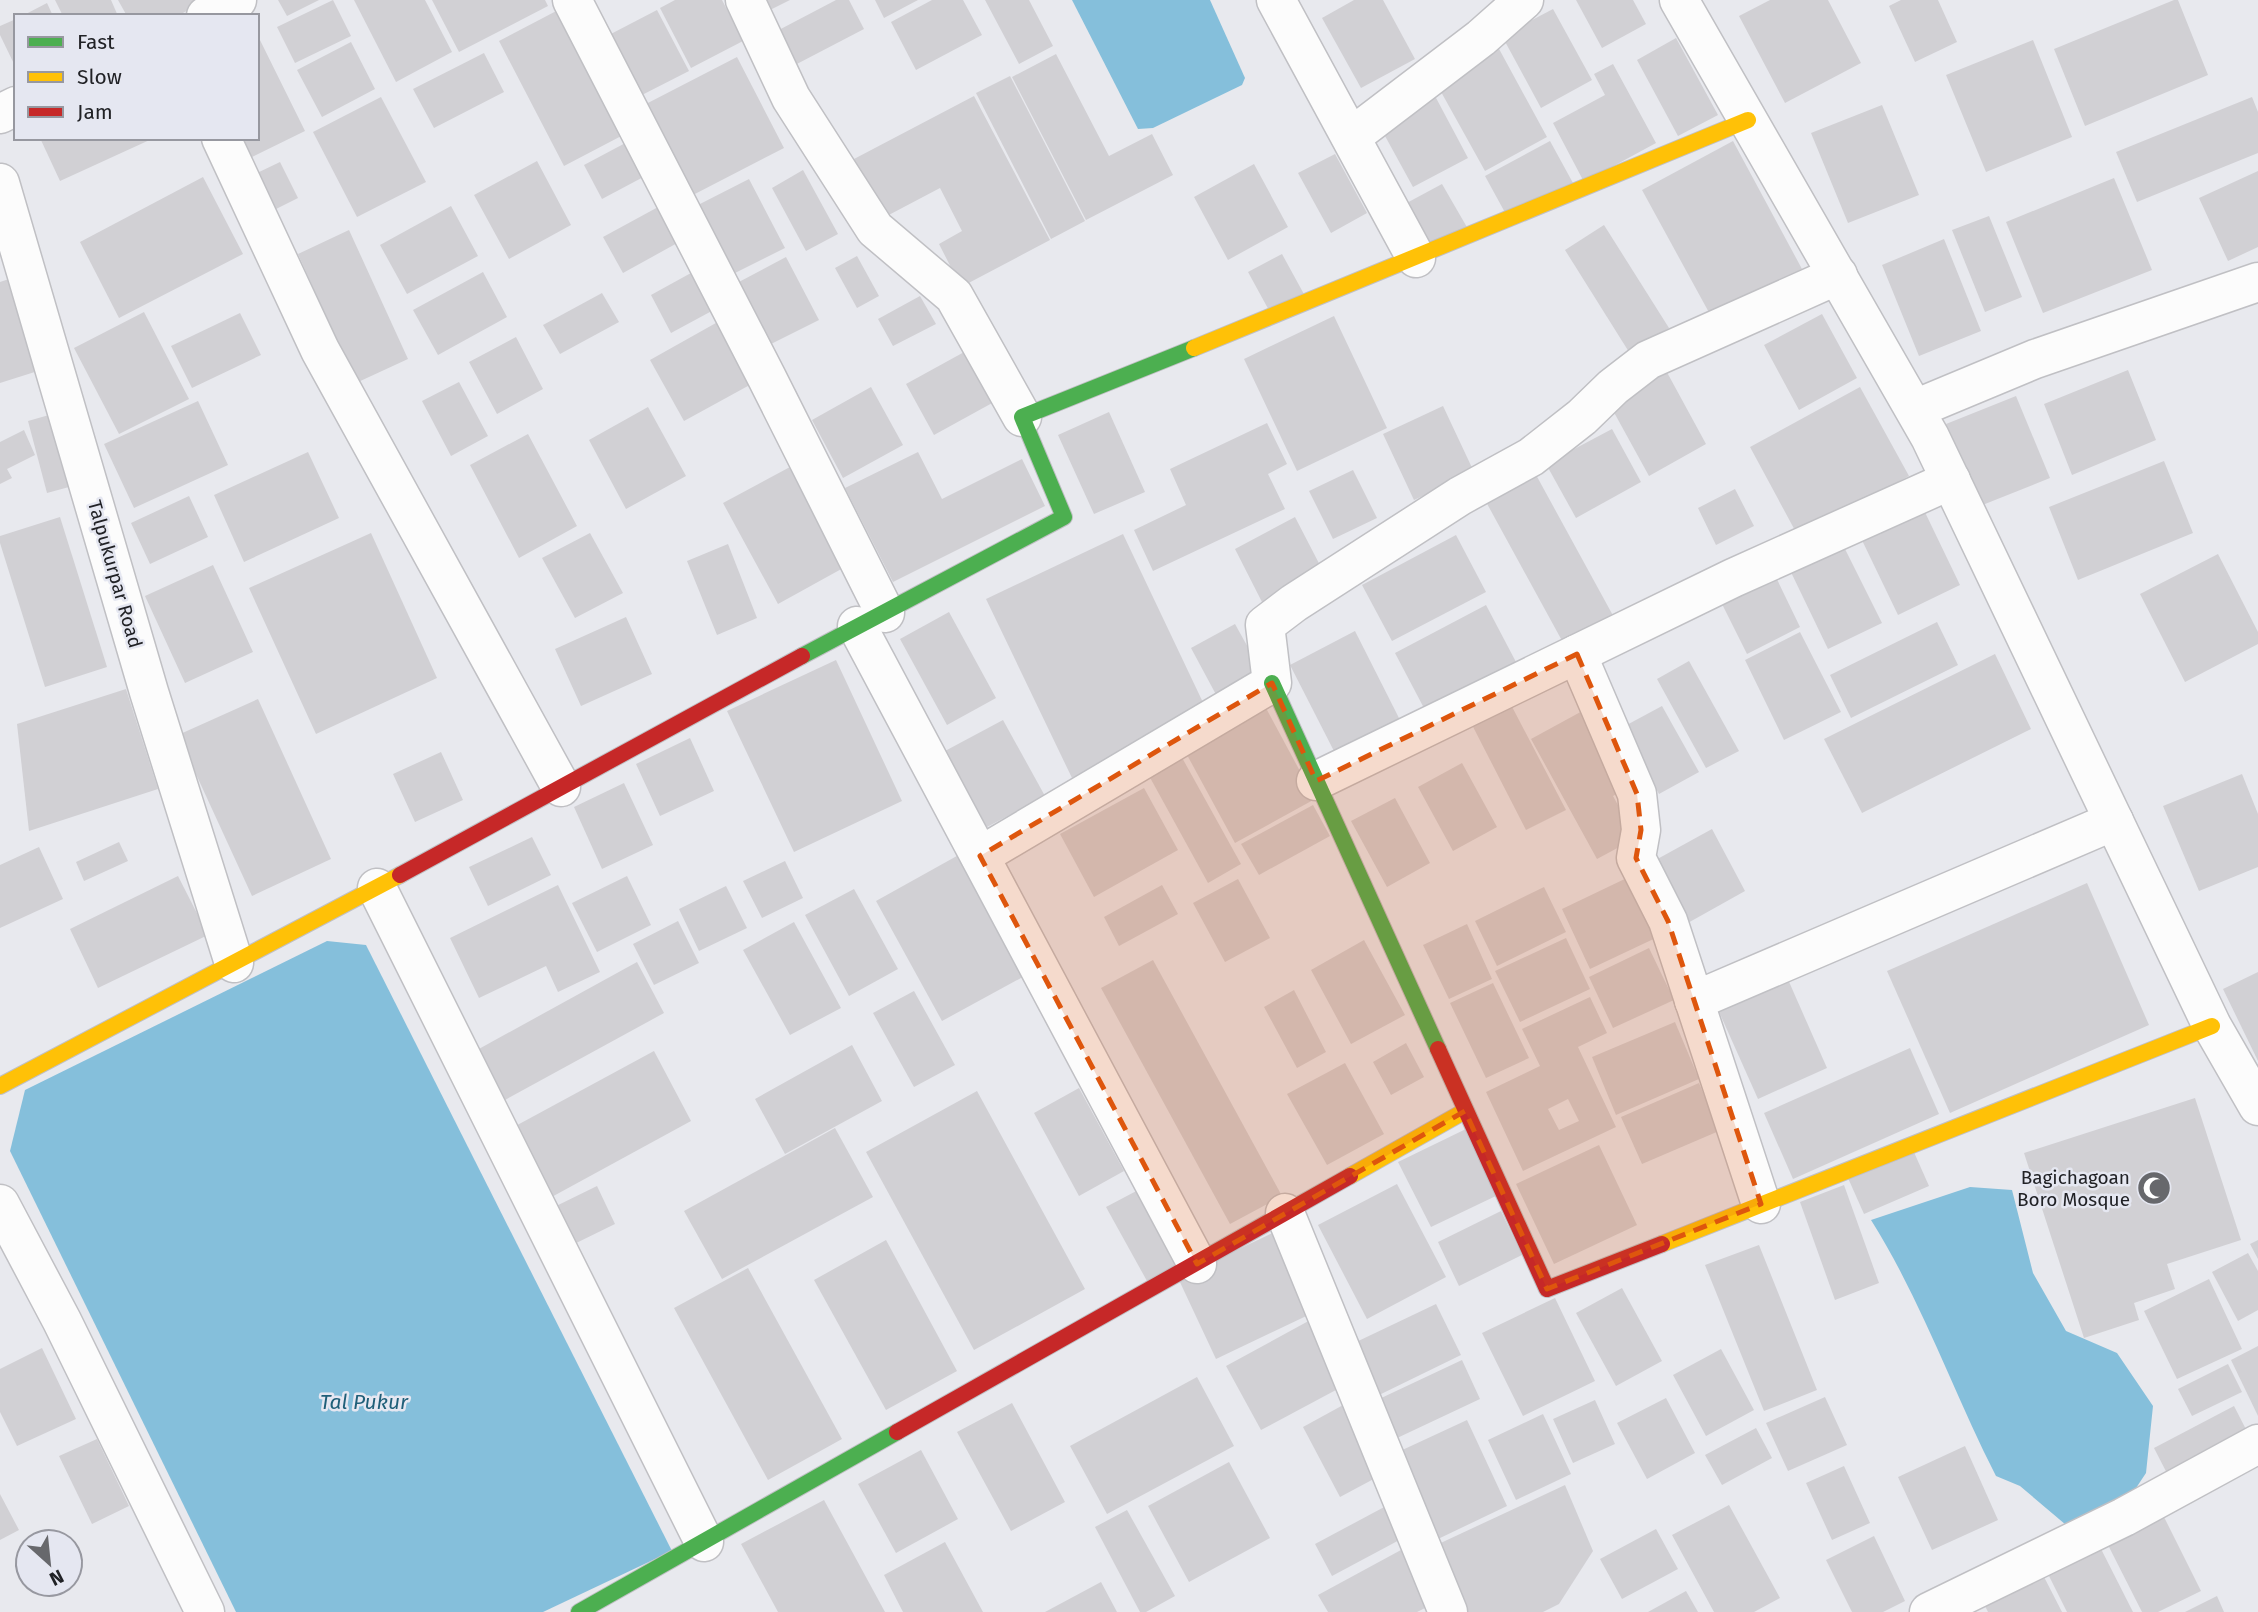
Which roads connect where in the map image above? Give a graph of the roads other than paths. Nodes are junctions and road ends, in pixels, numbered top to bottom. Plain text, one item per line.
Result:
1 (237, 0) edge
2 (572, 0) edge
3 (745, 0) edge
4 (1276, 0) edge
5 (1524, 0) edge
6 (1679, 0) edge
7 (210, 14) edge
8 (1748, 120) junction
9 (1351, 137) junction
10 (222, 140) edge
11 (0, 183) edge
12 (1416, 258) junction
13 (1838, 275) junction
14 (2258, 282) edge
15 (1915, 409) junction
16 (1022, 417) junction
17 (1951, 480) junction
18 (871, 619) junction
19 (1577, 654) junction
20 (1272, 683) junction
21 (1316, 781) junction
22 (561, 788) junction
23 (2114, 821) junction
24 (980, 856) junction
25 (377, 888) junction
26 (234, 963) junction
27 (1694, 1001) junction
28 (2213, 1026) junction
29 (0, 1086) edge
30 (2258, 1106) edge
31 (1465, 1111) junction
32 (0, 1204) edge
33 (1761, 1204) junction
34 (1285, 1213) junction
35 (1197, 1264) junction
36 (2258, 1444) edge
37 (704, 1542) junction
38 (205, 1612) edge
39 (579, 1612) edge
40 (1448, 1612) edge
41 (1929, 1612) edge

1 - 7 street
2 - 18 street
3 - 16 street
4 - 9 street
5 - 9 street
6 - 8 street
8 - 12 street
8 - 13 street
9 - 12 street
10 - 22 street
11 - 26 street, Talpukurpar Road
12 - 16 street
13 - 15 street
13 - 20 street
14 - 15 street
15 - 17 street
16 - 18 street
17 - 19 street
17 - 23 street
18 - 22 street
18 - 24 street
19 - 21 street
19 - 27 street
20 - 21 street
20 - 24 street
21 - 31 street
22 - 25 street
23 - 27 street
23 - 28 street
24 - 35 street
25 - 26 street
25 - 37 street
26 - 29 street
27 - 33 street
28 - 30 street
28 - 33 street
31 - 33 street
31 - 34 street
32 - 38 street
34 - 35 street
34 - 40 street
35 - 37 street
36 - 41 street
37 - 39 street

